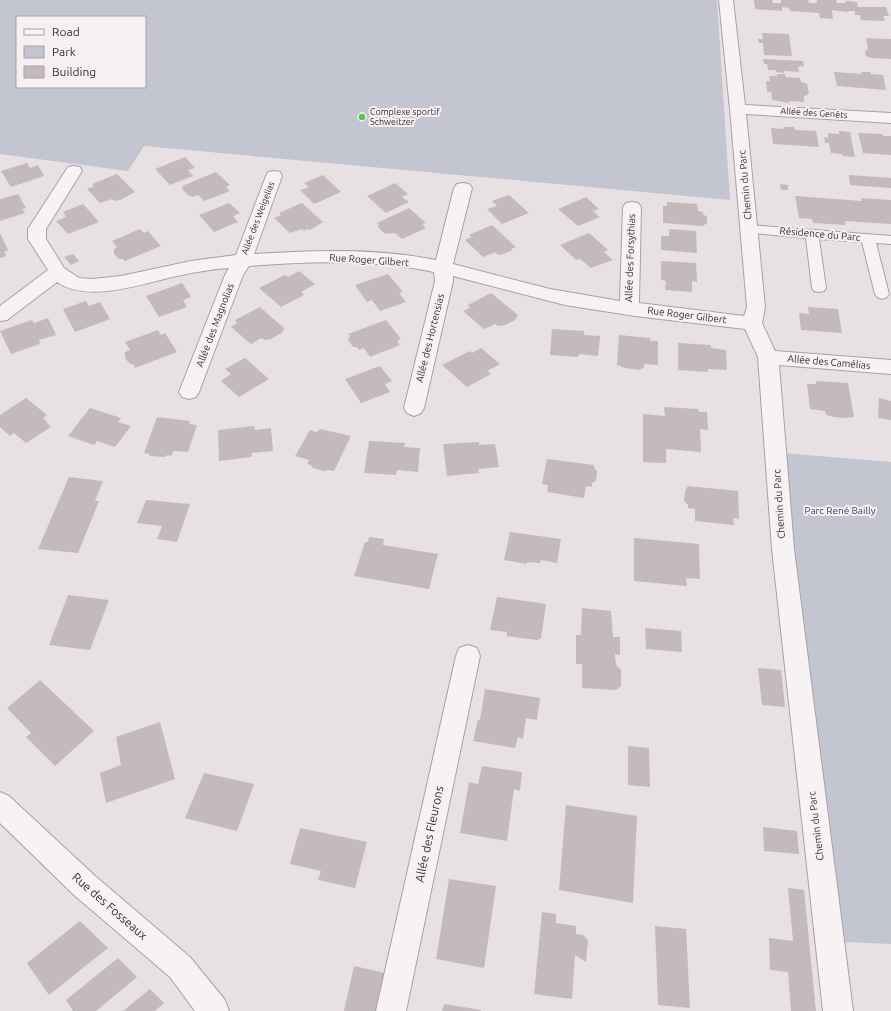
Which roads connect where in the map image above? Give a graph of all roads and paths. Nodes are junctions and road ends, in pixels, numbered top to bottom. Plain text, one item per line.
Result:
1 (726, 0) edge
2 (738, 108) junction
3 (891, 118) edge
4 (74, 172) dead end
5 (274, 176) dead end
6 (463, 188) dead end
7 (632, 207) dead end
8 (749, 228) junction
9 (812, 234) junction
10 (868, 238) junction
11 (891, 240) edge
12 (243, 260) junction
13 (443, 268) junction
14 (58, 272) junction
15 (820, 288) dead end
16 (882, 294) dead end
17 (629, 308) junction
18 (0, 315) edge
19 (752, 323) junction
20 (768, 357) junction
21 (891, 367) edge
22 (189, 392) dead end
23 (414, 408) dead end
24 (468, 656) dead end
25 (0, 805) edge
26 (214, 1011) edge
27 (391, 1011) edge
28 (838, 1011) edge

1 - 2 street, Chemin du Parc
2 - 3 street, Allée des Genêts
2 - 8 street, Chemin du Parc
4 - 14 street
5 - 12 street, Allée des Weigelias
6 - 13 street, Allée des Hortensias
7 - 17 street, Allée des Forsythias
8 - 9 lane, Résidence du Parc
8 - 19 street, Chemin du Parc
9 - 10 lane, Résidence du Parc
9 - 15 lane
10 - 11 lane, Résidence du Parc
10 - 16 lane
12 - 13 street, Rue Roger Gilbert
12 - 14 street, Rue Roger Gilbert
12 - 22 street, Allée des Magnolias
13 - 17 street, Rue Roger Gilbert
13 - 23 street, Allée des Hortensias
14 - 18 street
17 - 19 street, Rue Roger Gilbert
19 - 20 street, Chemin du Parc
20 - 21 street, Allée des Camélias
20 - 28 street, Chemin du Parc
24 - 27 street, Allée des Fleurons
25 - 26 street, Rue des Fosseaux

